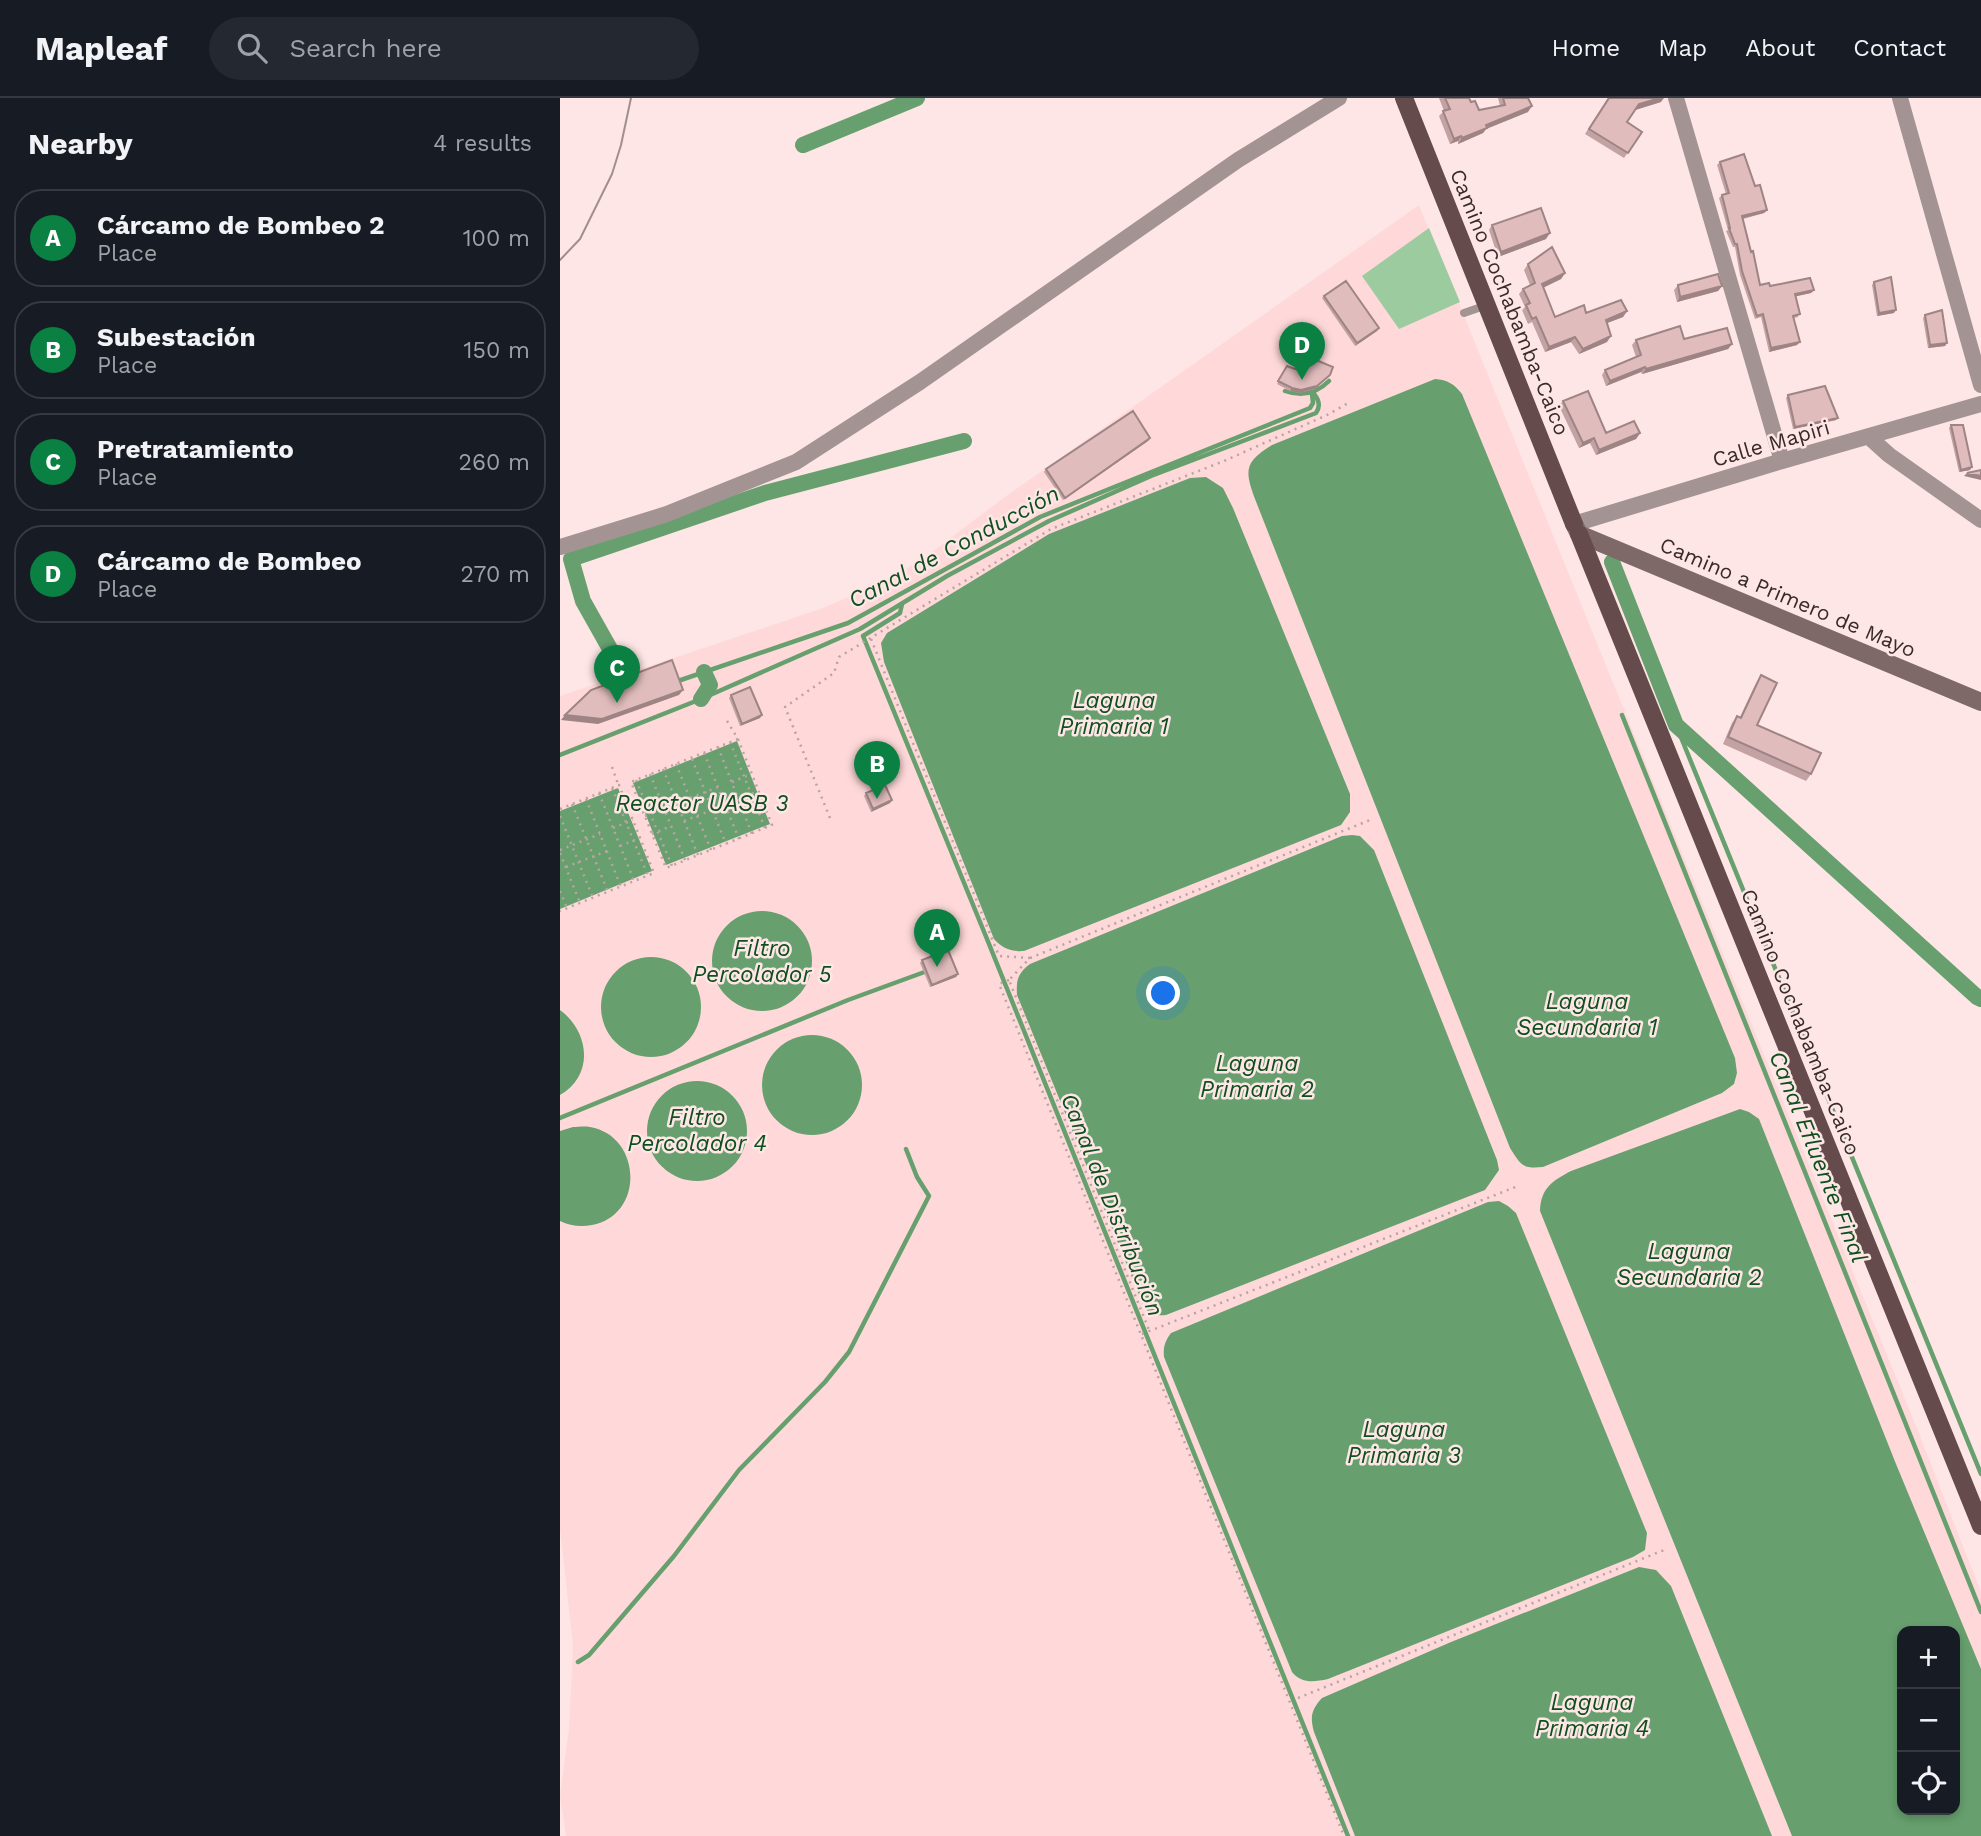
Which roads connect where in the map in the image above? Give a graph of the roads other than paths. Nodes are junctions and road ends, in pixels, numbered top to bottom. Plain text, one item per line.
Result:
1 (1339, 98) edge
2 (1404, 98) edge
3 (1676, 98) edge
4 (1900, 98) edge
5 (1487, 305) junction
6 (1464, 313) dead end
7 (1981, 385) edge
8 (1981, 404) edge
9 (1869, 437) junction
10 (1782, 461) junction
11 (1981, 520) edge
12 (1576, 529) junction
13 (560, 547) edge
14 (1981, 702) edge
15 (1981, 1527) edge

1 - 13 street
2 - 5 main road, Camino Cochabamba-Caico
3 - 10 street
4 - 7 street
5 - 6 lane
5 - 12 main road, Camino Cochabamba-Caico
8 - 9 street, Calle Mapiri
9 - 10 street, Calle Mapiri
9 - 11 street
10 - 12 street, Calle Mapiri
12 - 14 main road, Camino a Primero de Mayo
12 - 15 main road, Camino Cochabamba-Caico

